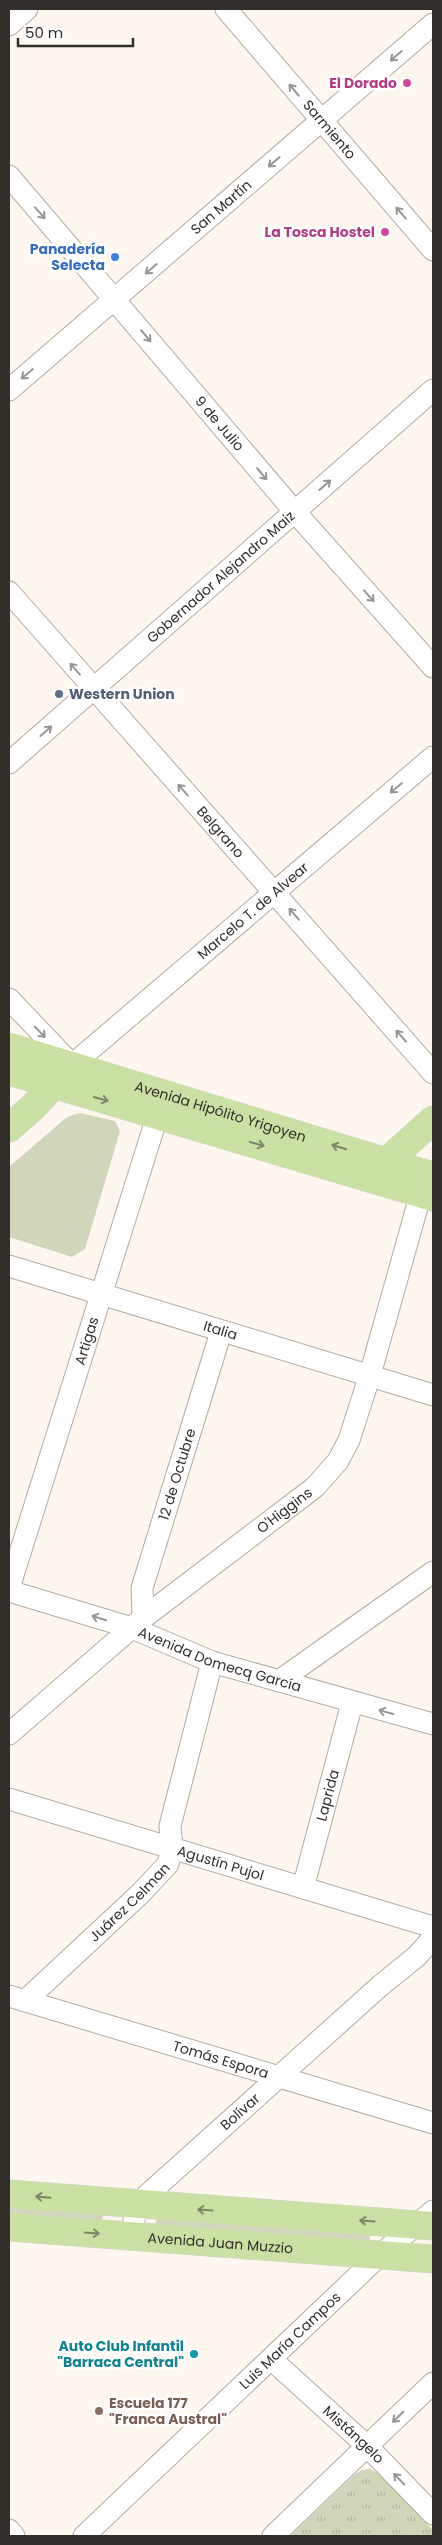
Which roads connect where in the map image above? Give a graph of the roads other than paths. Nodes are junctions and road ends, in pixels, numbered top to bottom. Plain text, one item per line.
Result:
1 (27, 9) edge
2 (226, 9) edge
3 (433, 24) edge
4 (9, 25) edge
5 (321, 121) junction
6 (9, 176) edge
7 (433, 250) edge
8 (115, 300) junction
9 (9, 390) edge
10 (433, 390) edge
11 (295, 512) junction
12 (9, 592) edge
13 (433, 668) edge
14 (94, 690) junction
15 (433, 757) edge
16 (9, 763) edge
17 (274, 891) junction
18 (9, 999) edge
19 (9, 1047) edge
20 (9, 1071) edge
21 (433, 1073) edge
22 (63, 1075) junction
23 (160, 1104) junction
24 (433, 1120) edge
25 (9, 1128) edge
26 (383, 1171) junction
27 (429, 1189) edge
28 (9, 1266) edge
29 (100, 1293) junction
30 (221, 1332) junction
31 (370, 1375) junction
32 (433, 1395) edge
33 (433, 1572) edge
34 (9, 1590) edge
35 (138, 1623) junction
36 (212, 1662) junction
37 (279, 1682) junction
38 (352, 1703) junction
39 (432, 1723) edge
40 (9, 1734) edge
41 (9, 1799) edge
42 (172, 1848) junction
43 (303, 1888) junction
44 (433, 1927) edge
45 (433, 1938) edge
46 (17, 1998) edge
47 (281, 2076) junction
48 (433, 2123) edge
49 (9, 2194) edge
50 (136, 2205) junction
51 (428, 2220) edge
52 (9, 2227) edge
53 (132, 2235) junction
54 (380, 2255) junction
55 (433, 2259) edge
56 (271, 2359) junction
57 (433, 2383) edge
58 (367, 2446) junction
59 (433, 2514) edge
60 (9, 2530) edge
61 (14, 2536) edge
62 (84, 2536) edge
63 (272, 2536) edge

1 - 4 street
5 -> 2 street, Sarmiento
3 -> 5 street, San Martín
7 -> 5 street, Sarmiento
5 -> 8 street, San Martín
6 -> 8 street, 9 de Julio
8 -> 9 street, San Martín
8 -> 11 street, 9 de Julio
11 -> 10 street, Gobernador Alejandro Maiz
11 -> 13 street, 9 de Julio
11 - 14 street, Gobernador Alejandro Maiz
14 -> 12 street, Belgrano
16 -> 14 street, Gobernador Alejandro Maiz
17 -> 14 street, Belgrano
15 -> 17 street, Marcelo T. de Alvear
21 -> 17 street, Belgrano
17 - 22 street, Marcelo T. de Alvear
18 -> 22 street
19 - 22 main road, Avenida Hipólito Yrigoyen
20 - 22 main road, Avenida Hipólito Yrigoyen
22 - 23 main road, Avenida Hipólito Yrigoyen
22 - 25 main road
23 - 26 main road, Avenida Hipólito Yrigoyen
23 - 29 street, Artigas
24 - 26 main road
26 - 27 main road, Avenida Hipólito Yrigoyen
27 - 31 street, O'Higgins
28 - 29 street, Italia
29 - 30 street, Italia
29 - 34 street, Artigas
30 - 31 street, Italia
30 - 35 street, 12 de Octubre
31 - 32 street, Italia
31 - 35 street, O'Higgins
33 - 37 street
35 -> 34 street, Avenida Domecq García
35 - 36 street, Avenida Domecq García
35 - 40 street, O'Higgins
36 - 37 street, Avenida Domecq García
36 - 42 street, Juárez Celman
37 - 38 street, Avenida Domecq García
39 -> 38 street, Avenida Domecq García
38 - 43 street, Laprida
41 - 42 street, Agustín Pujol
42 - 43 street, Agustín Pujol
42 - 46 street, Juárez Celman
43 - 44 street, Agustín Pujol
45 - 47 street, Bolívar
46 - 47 street, Tomás Espora
47 - 48 street, Tomás Espora
47 - 50 street, Bolívar
50 -> 49 main road
51 -> 50 main road
50 - 53 street
51 - 54 street, Luis María Campos
52 -> 53 main road, Avenida Juan Muzzio
53 - 54 main road, Avenida Juan Muzzio
54 - 55 main road, Avenida Juan Muzzio
54 - 56 street, Luis María Campos
56 - 58 street, Mistángelo
56 - 62 street, Luis María Campos
57 -> 58 street
59 -> 58 street, Mistángelo
58 - 63 street
60 - 61 street

